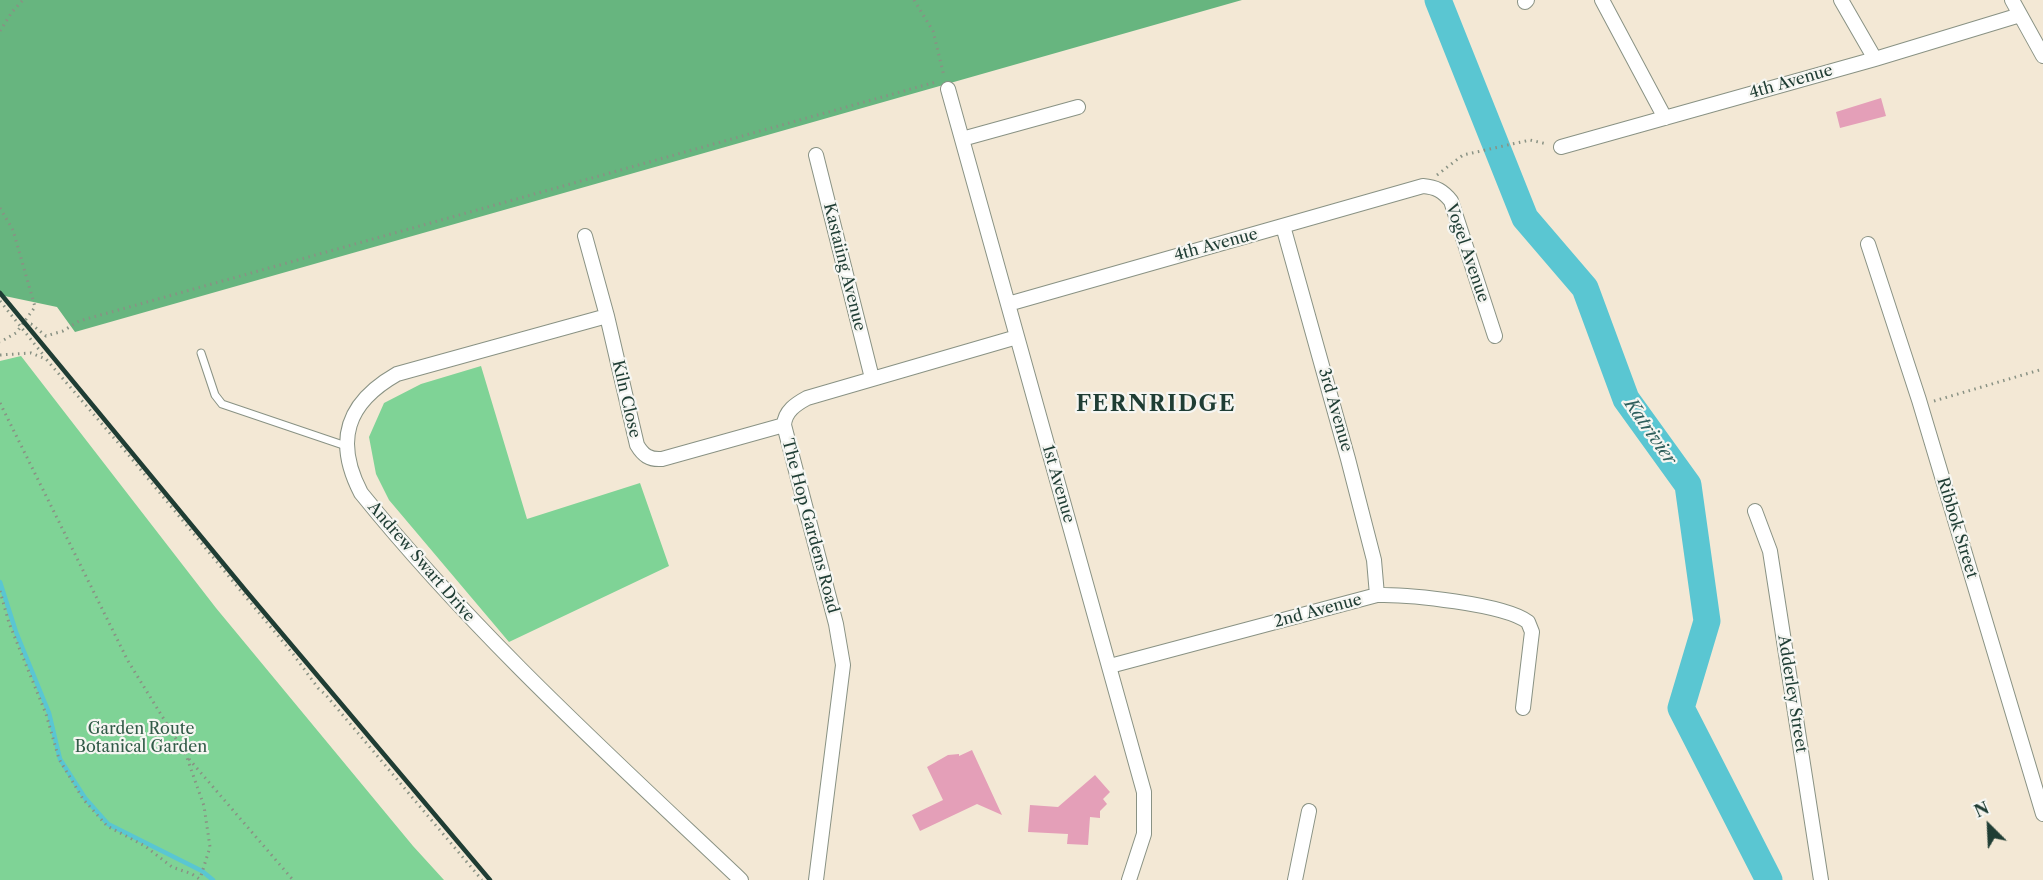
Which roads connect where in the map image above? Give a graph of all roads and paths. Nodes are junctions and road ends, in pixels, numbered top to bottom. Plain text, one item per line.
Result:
1 (22, 0) edge
2 (914, 0) edge
3 (1602, 0) edge
4 (1841, 0) edge
5 (2012, 0) edge
6 (2020, 15) junction
7 (0, 31) edge
8 (2043, 56) edge
9 (1875, 59) junction
10 (948, 89) dead end
11 (1078, 107) dead end
12 (1665, 118) junction
13 (962, 140) junction
14 (1560, 147) joint
15 (816, 156) dead end
16 (1423, 186) junction
17 (0, 208) edge
18 (1283, 226) junction
19 (585, 236) dead end
20 (1868, 244) dead end
21 (0, 301) edge
22 (1008, 304) junction
23 (607, 316) junction
24 (25, 323) junction
25 (21, 327) junction
26 (1495, 336) dead end
27 (1017, 337) junction
28 (0, 342) edge
29 (201, 353) dead end
30 (0, 355) edge
31 (46, 358) junction
32 (2043, 369) edge
33 (872, 378) junction
34 (0, 403) edge
35 (1921, 405) junction
36 (784, 425) junction
37 (346, 446) junction
38 (1755, 510) dead end
39 (0, 591) edge
40 (1377, 596) junction
41 (1110, 666) junction
42 (1522, 708) dead end
43 (186, 755) junction
44 (1309, 811) dead end
45 (2043, 813) edge
46 (201, 879) edge
47 (293, 880) edge
48 (482, 880) edge
49 (741, 880) edge
50 (816, 880) edge
51 (1129, 880) edge
52 (1295, 880) edge
53 (1821, 880) edge

1 - 7 path
2 - 24 path
3 - 12 street
4 - 9 street
5 - 6 street
6 - 8 street
6 - 9 street, 4th Avenue
9 - 12 street, 4th Avenue
10 - 13 street, 1st Avenue
11 - 13 street
12 - 14 street, 4th Avenue
13 - 22 street, 1st Avenue
14 - 16 path
15 - 33 street, Kastaiing Avenue
16 - 18 street, 4th Avenue
16 - 26 street, Vogel Avenue
17 - 24 path
18 - 22 street, 4th Avenue
18 - 40 street, 3rd Avenue
19 - 23 street, Kiln Close
20 - 35 street, Ribbok Street
21 - 25 path
22 - 27 street, 1st Avenue
23 - 36 street, Kiln Close
23 - 37 street, Andrew Swart Drive
24 - 25 path
25 - 28 path
25 - 31 path
27 - 33 street, The Hop Gardens Road
27 - 41 street, 1st Avenue
29 - 37 lane
30 - 31 path
31 - 48 path
32 - 35 path
33 - 36 street, The Hop Gardens Road
34 - 43 path
35 - 45 street, Ribbok Street
36 - 50 street, The Hop Gardens Road
37 - 49 street, Andrew Swart Drive
38 - 53 street, Adderley Street
39 - 46 path
40 - 41 street, 2nd Avenue
40 - 42 street, 2nd Avenue
41 - 51 street, 1st Avenue
43 - 46 path
43 - 47 path
44 - 52 street

